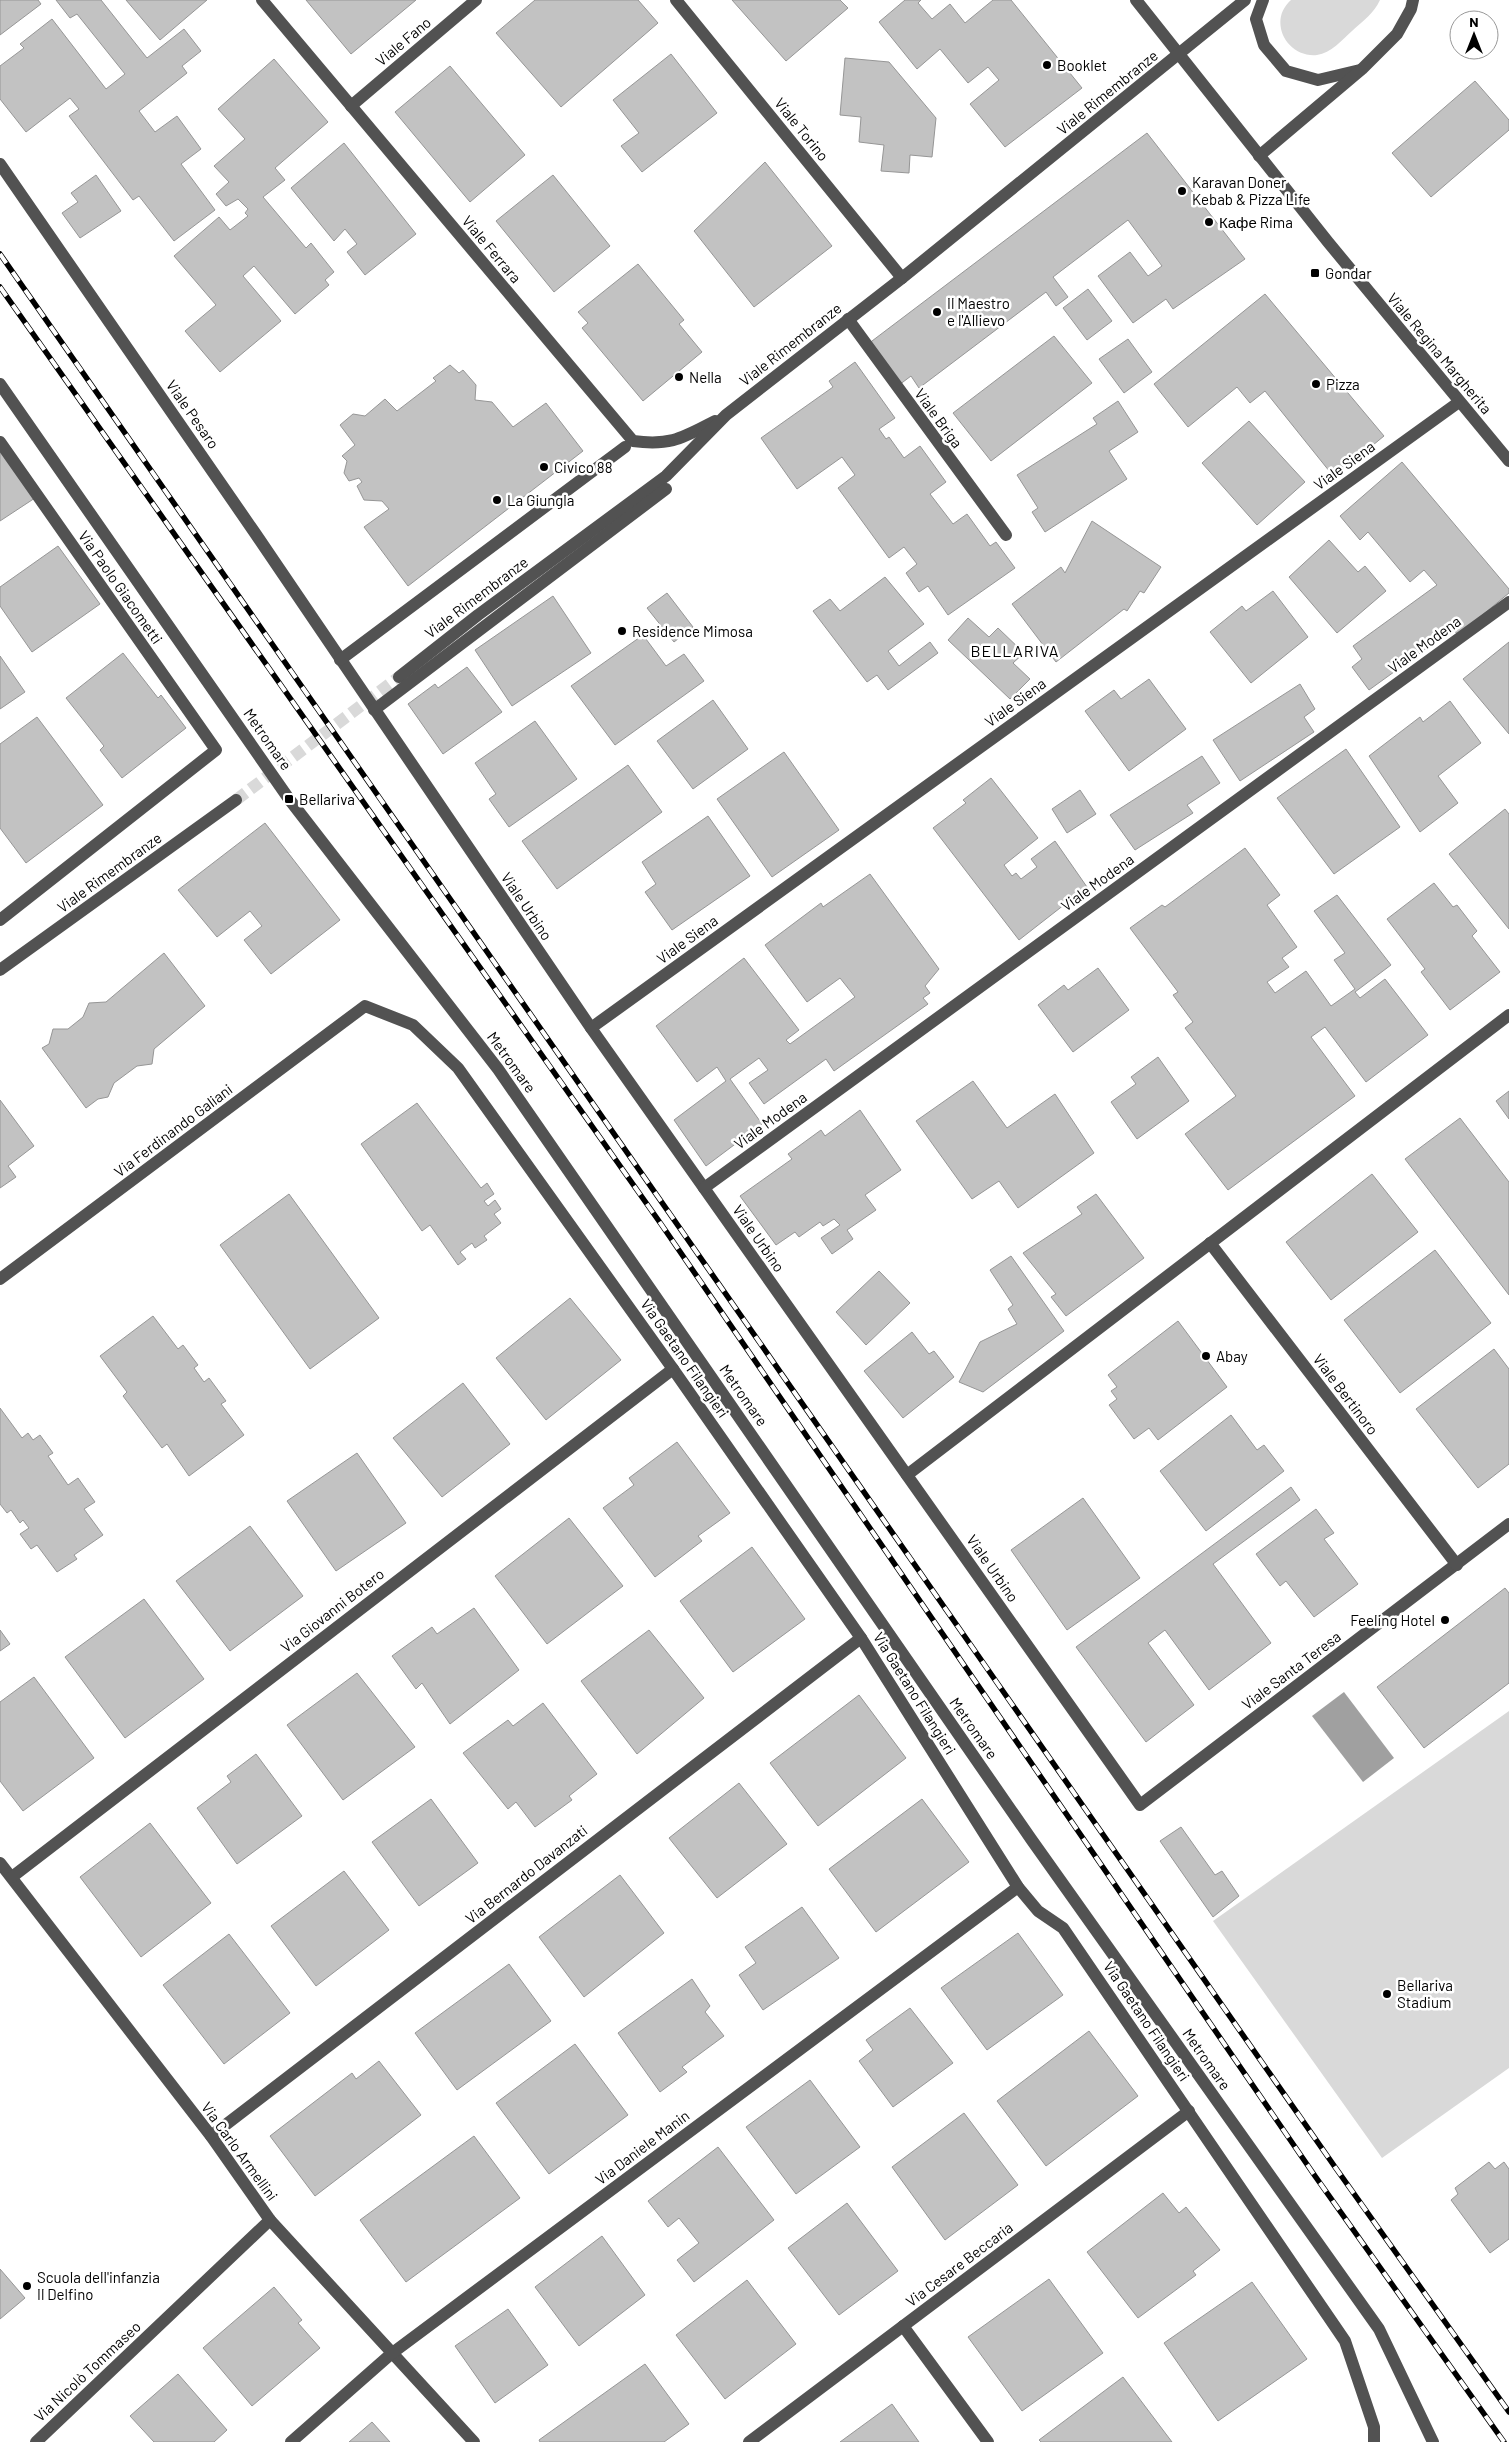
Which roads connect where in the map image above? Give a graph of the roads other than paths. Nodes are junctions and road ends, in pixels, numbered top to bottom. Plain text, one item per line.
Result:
1 (262, 0) edge
2 (476, 0) edge
3 (676, 0) edge
4 (1136, 0) edge
5 (1245, 0) edge
6 (1263, 0) edge
7 (1411, 3) edge
8 (1178, 54) junction
9 (1362, 69) junction
10 (351, 106) junction
11 (1259, 156) junction
12 (0, 164) edge
13 (902, 278) junction
14 (848, 319) junction
15 (0, 384) edge
16 (1459, 402) junction
17 (726, 415) junction
18 (0, 442) edge
19 (625, 447) dead end
20 (1509, 460) edge
21 (666, 489) dead end
22 (1006, 535) dead end
23 (1509, 602) edge
24 (340, 660) junction
25 (399, 677) tunnel mouth
26 (356, 685) joint
27 (374, 710) junction
28 (236, 800) tunnel mouth
29 (0, 920) edge
30 (0, 970) edge
31 (365, 1006) joint
32 (1509, 1015) edge
33 (591, 1028) junction
34 (704, 1188) junction
35 (1210, 1243) junction
36 (0, 1279) edge
37 (673, 1369) junction
38 (907, 1475) junction
39 (1509, 1524) edge
40 (1456, 1565) junction
41 (860, 1638) junction
42 (1140, 1805) joint
43 (0, 1863) edge
44 (12, 1877) junction
45 (1018, 1887) junction
46 (1189, 2111) junction
47 (211, 2136) junction
48 (270, 2220) junction
49 (903, 2326) junction
50 (391, 2354) junction
51 (36, 2442) edge
52 (291, 2442) edge
53 (474, 2442) edge
54 (749, 2442) edge
55 (988, 2442) edge
56 (1374, 2442) edge
57 (1433, 2442) edge

1 - 10 street, Viale Ferrara
2 - 10 street, Viale Fano
3 - 13 street, Viale Torino
4 - 8 street, Viale Regina Margherita
5 - 8 street, Viale Rimembranze
6 - 9 street
7 - 9 street
8 - 11 street, Viale Regina Margherita
8 - 13 street, Viale Rimembranze
9 - 11 street
10 - 17 street, Viale Ferrara
11 - 16 street, Viale Regina Margherita
12 - 24 street, Viale Pesaro
13 - 14 street, Viale Rimembranze
14 - 17 street, Viale Rimembranze
14 - 22 street, Viale Briga
15 - 57 street, Metromare
16 - 20 street, Viale Regina Margherita
16 - 33 street, Viale Siena
17 - 25 street, Viale Rimembranze
18 - 29 street, Via Paolo Giacometti
19 - 24 street
21 - 27 street
23 - 34 street, Viale Modena
24 - 26 street, Viale Pesaro
26 - 27 street, Viale Urbino
27 - 33 street, Viale Urbino
28 - 30 street, Viale Rimembranze
31 - 36 street, Via Ferdinando Galiani
31 - 37 street, Via Gaetano Filangieri
32 - 35 street
33 - 34 street, Viale Urbino
34 - 38 street, Viale Urbino
35 - 38 street
35 - 40 street, Viale Bertinoro
37 - 41 street, Via Gaetano Filangieri
37 - 44 street, Via Giovanni Botero
38 - 42 street, Viale Urbino
39 - 40 street, Viale Santa Teresa
40 - 42 street, Viale Santa Teresa
41 - 45 street, Via Gaetano Filangieri
41 - 47 street, Via Bernardo Davanzati
43 - 44 street, Via Carlo Armellini
44 - 47 street, Via Carlo Armellini
45 - 46 street, Via Gaetano Filangieri
45 - 50 street, Via Daniele Manin
46 - 49 street, Via Cesare Beccaria
46 - 56 street, Via Gaetano Filangieri
47 - 48 street, Via Carlo Armellini
48 - 50 street, Via Carlo Armellini
48 - 51 street, Via Nicolò Tommaseo
49 - 54 street, Via Cesare Beccaria
49 - 55 street
50 - 52 street, Via Daniele Manin
50 - 53 street, Via Carlo Armellini

